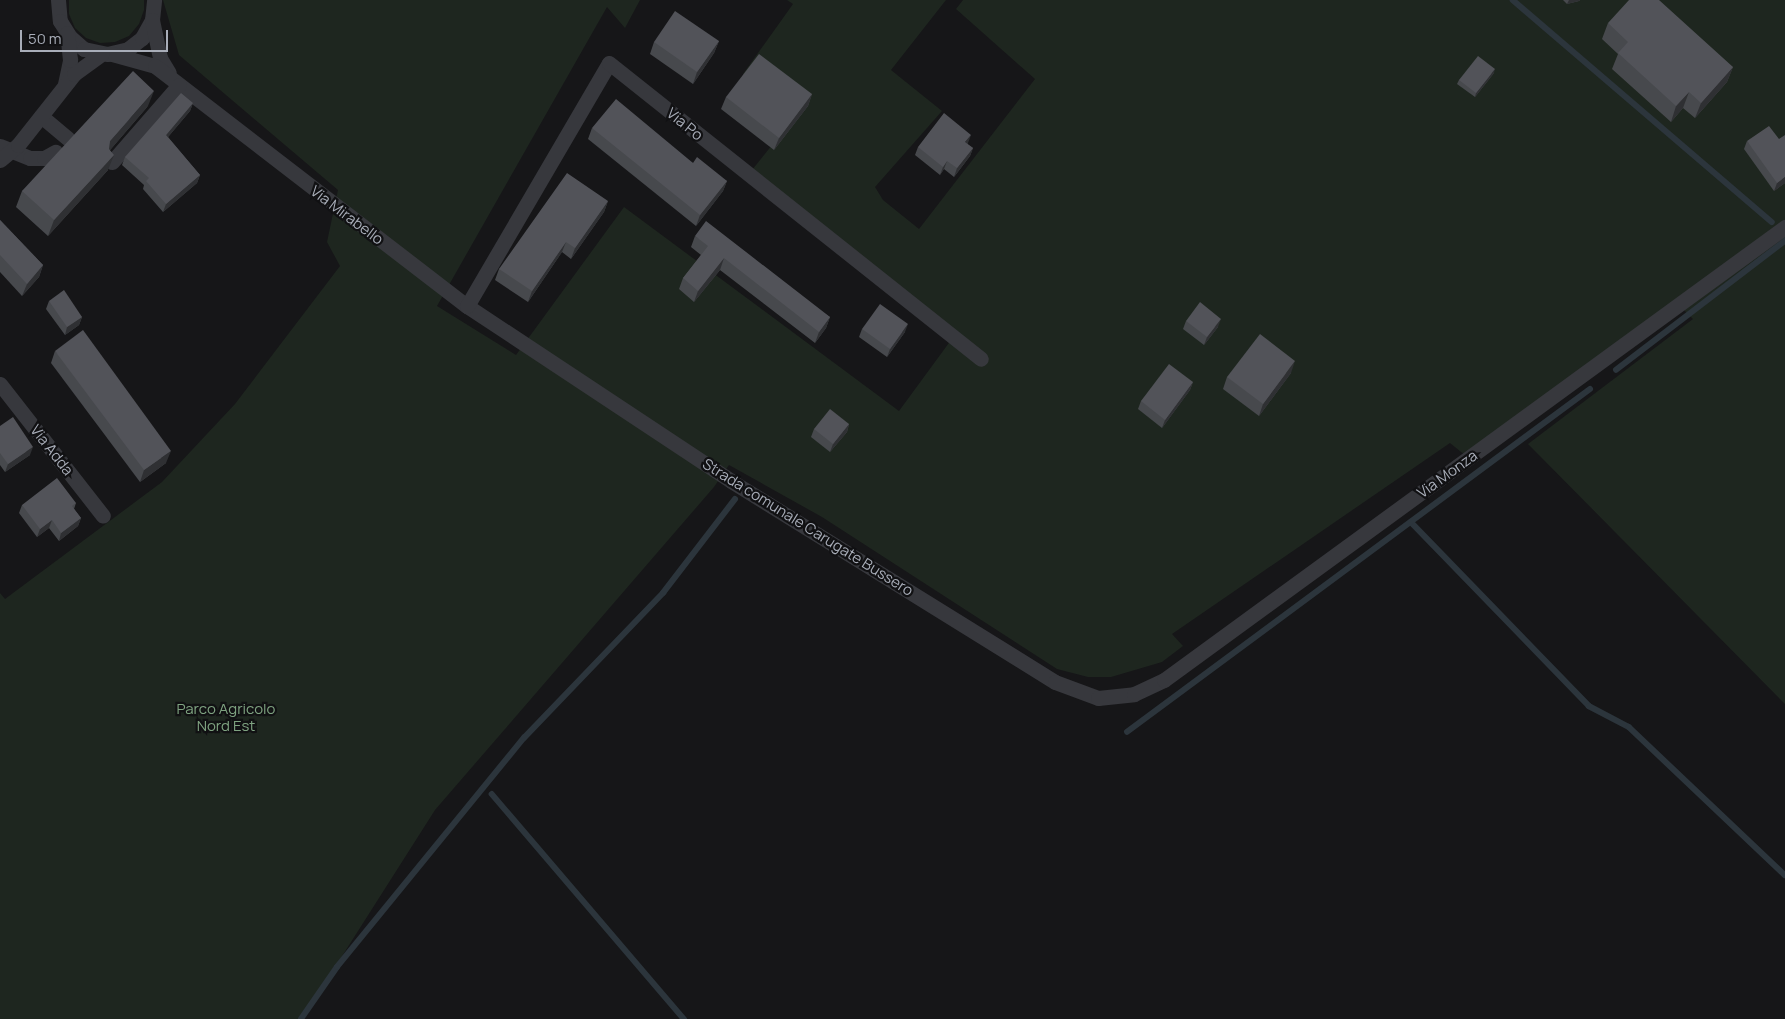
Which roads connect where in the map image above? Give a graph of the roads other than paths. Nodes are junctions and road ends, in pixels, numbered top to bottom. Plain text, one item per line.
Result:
1 (58, 0) edge
2 (154, 0) edge
3 (152, 20) junction
4 (67, 33) junction
5 (107, 54) junction
6 (177, 83) junction
7 (64, 87) junction
8 (41, 116) junction
9 (68, 139) edge
10 (55, 152) edge
11 (3, 153) edge
12 (112, 162) edge
13 (1785, 227) edge
14 (467, 306) junction
15 (524, 343) joint
16 (981, 359) dead end
17 (0, 384) edge
18 (103, 516) dead end
19 (1098, 698) joint

1 - 4 street
2 - 3 street
3 - 5 street
3 - 6 street, Via Mirabello
4 - 5 street, Via Mirabello
4 - 7 street
5 - 6 street, Via Mirabello
5 - 7 street
6 - 12 street
6 - 14 street, Via Mirabello
7 - 8 street
8 - 9 street
8 - 11 street
10 - 11 street
13 - 19 street, Via Monza
14 - 15 street, Via Mirabello
14 - 16 street, Via Po
15 - 19 street, Strada comunale Carugate Bussero
17 - 18 street, Via Adda

